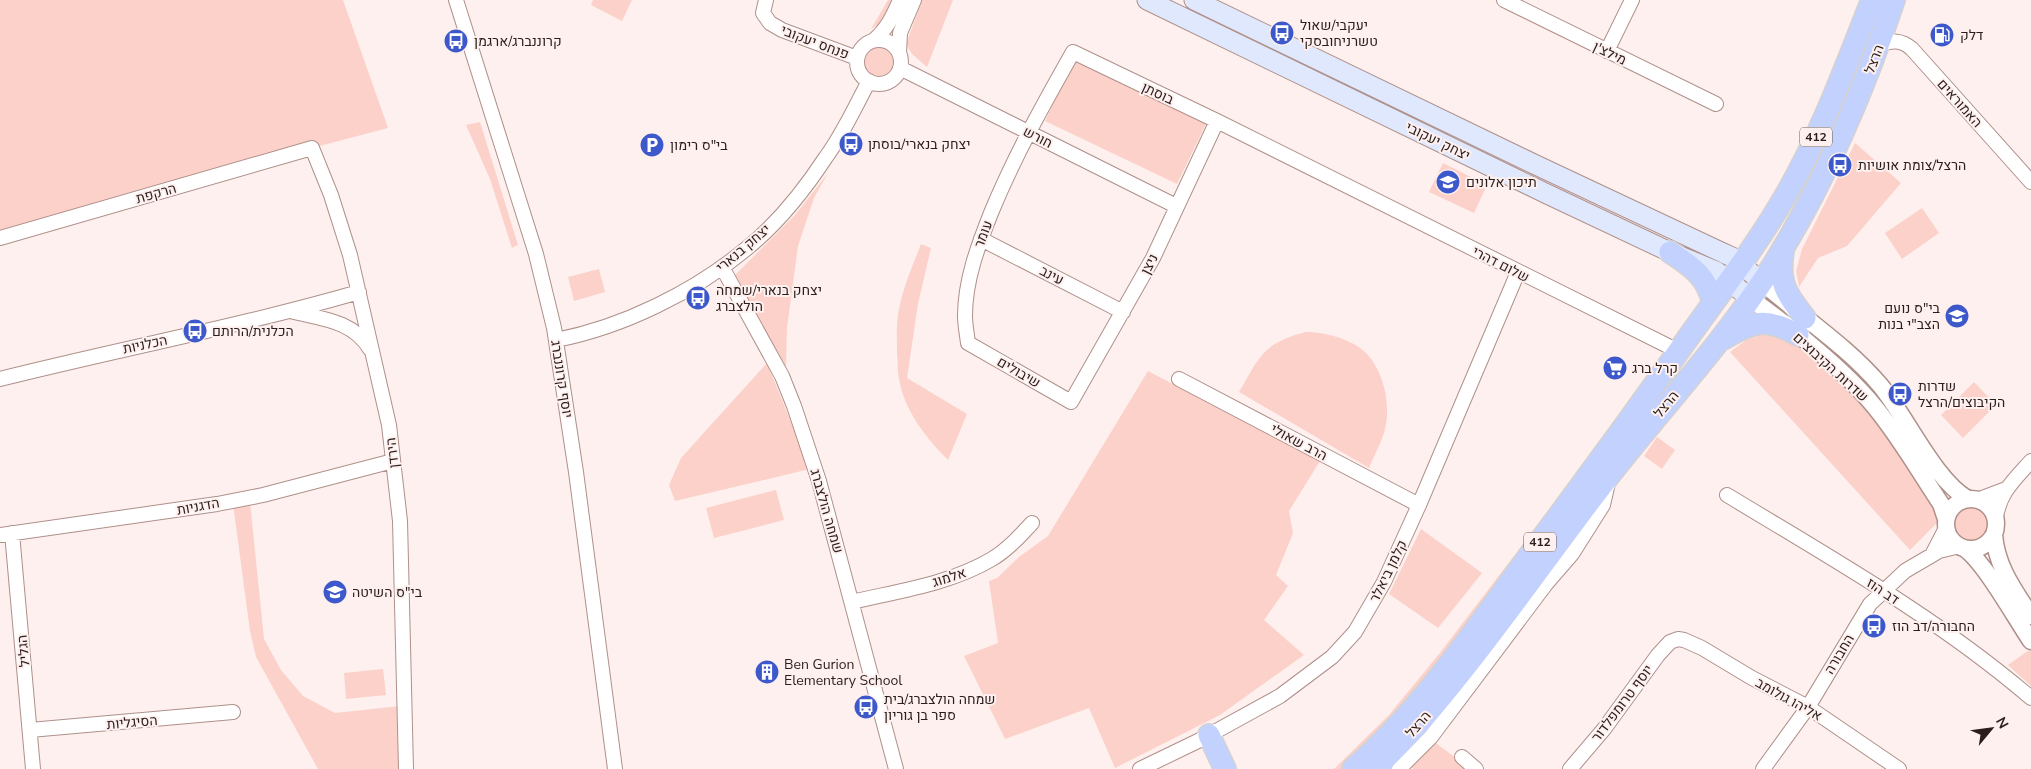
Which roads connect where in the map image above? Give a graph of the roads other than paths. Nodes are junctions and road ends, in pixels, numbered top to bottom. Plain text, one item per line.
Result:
1 (456, 0) edge
2 (766, 0) edge
3 (900, 0) edge
4 (914, 0) edge
5 (1147, 0) edge
6 (1194, 0) edge
7 (1504, 0) edge
8 (1632, 0) edge
9 (1872, 0) edge
10 (1894, 0) edge
11 (874, 40) junction
12 (1880, 44) junction
13 (1607, 52) junction
14 (899, 53) junction
15 (857, 58) junction
16 (900, 68) junction
17 (869, 82) junction
18 (1716, 104) dead end
19 (1217, 121) junction
20 (1028, 132) junction
21 (312, 148) joint
22 (1325, 175) joint
23 (2031, 182) edge
24 (1176, 206) junction
25 (0, 238) edge
26 (981, 239) junction
27 (1784, 245) junction
28 (1670, 252) junction
29 (722, 267) junction
30 (1518, 272) junction
31 (1735, 272) junction
32 (1756, 290) junction
33 (359, 292) junction
34 (1713, 303) junction
35 (290, 312) junction
36 (1123, 312) junction
37 (1801, 327) junction
38 (556, 340) junction
39 (968, 343) joint
40 (1714, 345) junction
41 (1678, 351) junction
42 (373, 353) junction
43 (0, 378) edge
44 (1179, 379) dead end
45 (1071, 402) joint
46 (393, 461) junction
47 (2031, 461) edge
48 (1610, 476) junction
49 (2006, 489) junction
50 (1727, 495) dead end
51 (1973, 500) junction
52 (1419, 505) junction
53 (1032, 523) dead end
54 (1946, 524) junction
55 (1995, 528) junction
56 (6, 534) edge
57 (1962, 547) junction
58 (1932, 555) junction
59 (1882, 591) junction
60 (852, 602) junction
61 (2031, 616) edge
62 (1674, 640) joint
63 (2031, 641) edge
64 (2031, 698) edge
65 (1808, 707) junction
66 (233, 712) dead end
67 (30, 730) junction
68 (1205, 737) junction
69 (1462, 758) dead end
70 (33, 769) edge
71 (406, 769) edge
72 (615, 769) edge
73 (896, 769) edge
74 (1140, 769) edge
75 (1212, 769) edge
76 (1225, 769) edge
77 (1353, 769) edge
78 (1376, 769) edge
79 (1399, 769) edge
80 (1476, 769) edge
81 (1570, 769) edge
82 (1763, 769) edge
83 (1899, 769) edge

1 - 38 street, יוסף קרוננברג
2 - 15 street, פנחס יעקובי
3 - 11 street
4 - 14 street
5 - 28 main road, יצחק יעקובי
6 - 31 main road, יצחק יעקובי
7 - 13 street, מילצ'ן
8 - 13 street
9 - 31 main road, הרצל / 412
10 - 12 main road, הרצל / 412
11 - 14 street
11 - 15 street
12 - 23 street, האמוראים
12 - 27 main road, הרצל / 412
13 - 18 street, מילצ'ן
14 - 16 street
15 - 17 street
16 - 17 street
16 - 20 street, חורש
17 - 29 street, יצחק בנארי
19 - 20 street, בוסתן
19 - 22 street, בוסתן
19 - 24 street, ניצן
20 - 24 street, חורש
20 - 26 street, עומר
21 - 25 street, הרקפת
21 - 33 street, הירדן
22 - 30 street, שלום דהרי
24 - 36 street, ניצן
26 - 36 street, עינב
26 - 39 street, עומר
27 - 32 main road, הרצל / 412
27 - 37 main road
28 - 31 main road, יצחק יעקובי
28 - 34 main road
29 - 38 street, יצחק בנארי
29 - 60 street, שמחה הולצברג
30 - 41 street, שלום דהרי
30 - 52 street, קלמן ביאלר
31 - 32 main road, שדרות הקיבוצים
31 - 34 main road, הרצל / 412
32 - 37 street, שדרות הקיבוצים
32 - 40 main road, הרצל / 412
33 - 35 street, הכלניות
33 - 42 street, הירדן
34 - 41 main road, הרצל / 412
35 - 42 street, הכלניות
35 - 43 street, הכלניות
36 - 45 street, ניצן
37 - 40 main road
37 - 51 street, שדרות הקיבוצים
37 - 54 street, שדרות הקיבוצים
38 - 72 street, יוסף קרוננברג
39 - 45 street, שיבולים
40 - 48 main road, הרצל / 412
41 - 77 main road, הרצל / 412
42 - 46 street, הירדן
44 - 52 street, הרב שאולי
46 - 56 street, הדגניות
46 - 71 street, הירדן
47 - 49 street
48 - 78 main road, הרצל / 412
48 - 79 street
49 - 51 street
49 - 55 street
50 - 59 street, דב הוז
51 - 54 street
51 - 55 street
52 - 68 street, קלמן ביאלר
53 - 60 street, אלמוג
54 - 57 street
54 - 58 street
55 - 57 street
55 - 61 street
56 - 67 street, הגליל
57 - 58 street, החבורה
57 - 63 street
58 - 59 street, החבורה
59 - 64 street, דב הוז
59 - 65 street, החבורה
60 - 73 street, שמחה הולצברג
62 - 65 street, אליהו גולומב
62 - 81 street, יוסף טרומפלדור
65 - 82 street, החבורה
65 - 83 street, אליהו גולומב
66 - 67 street, הסיגליות
67 - 70 street, הגליל
68 - 74 street, קלמן ביאלר
68 - 75 main road
68 - 76 main road
69 - 80 street

